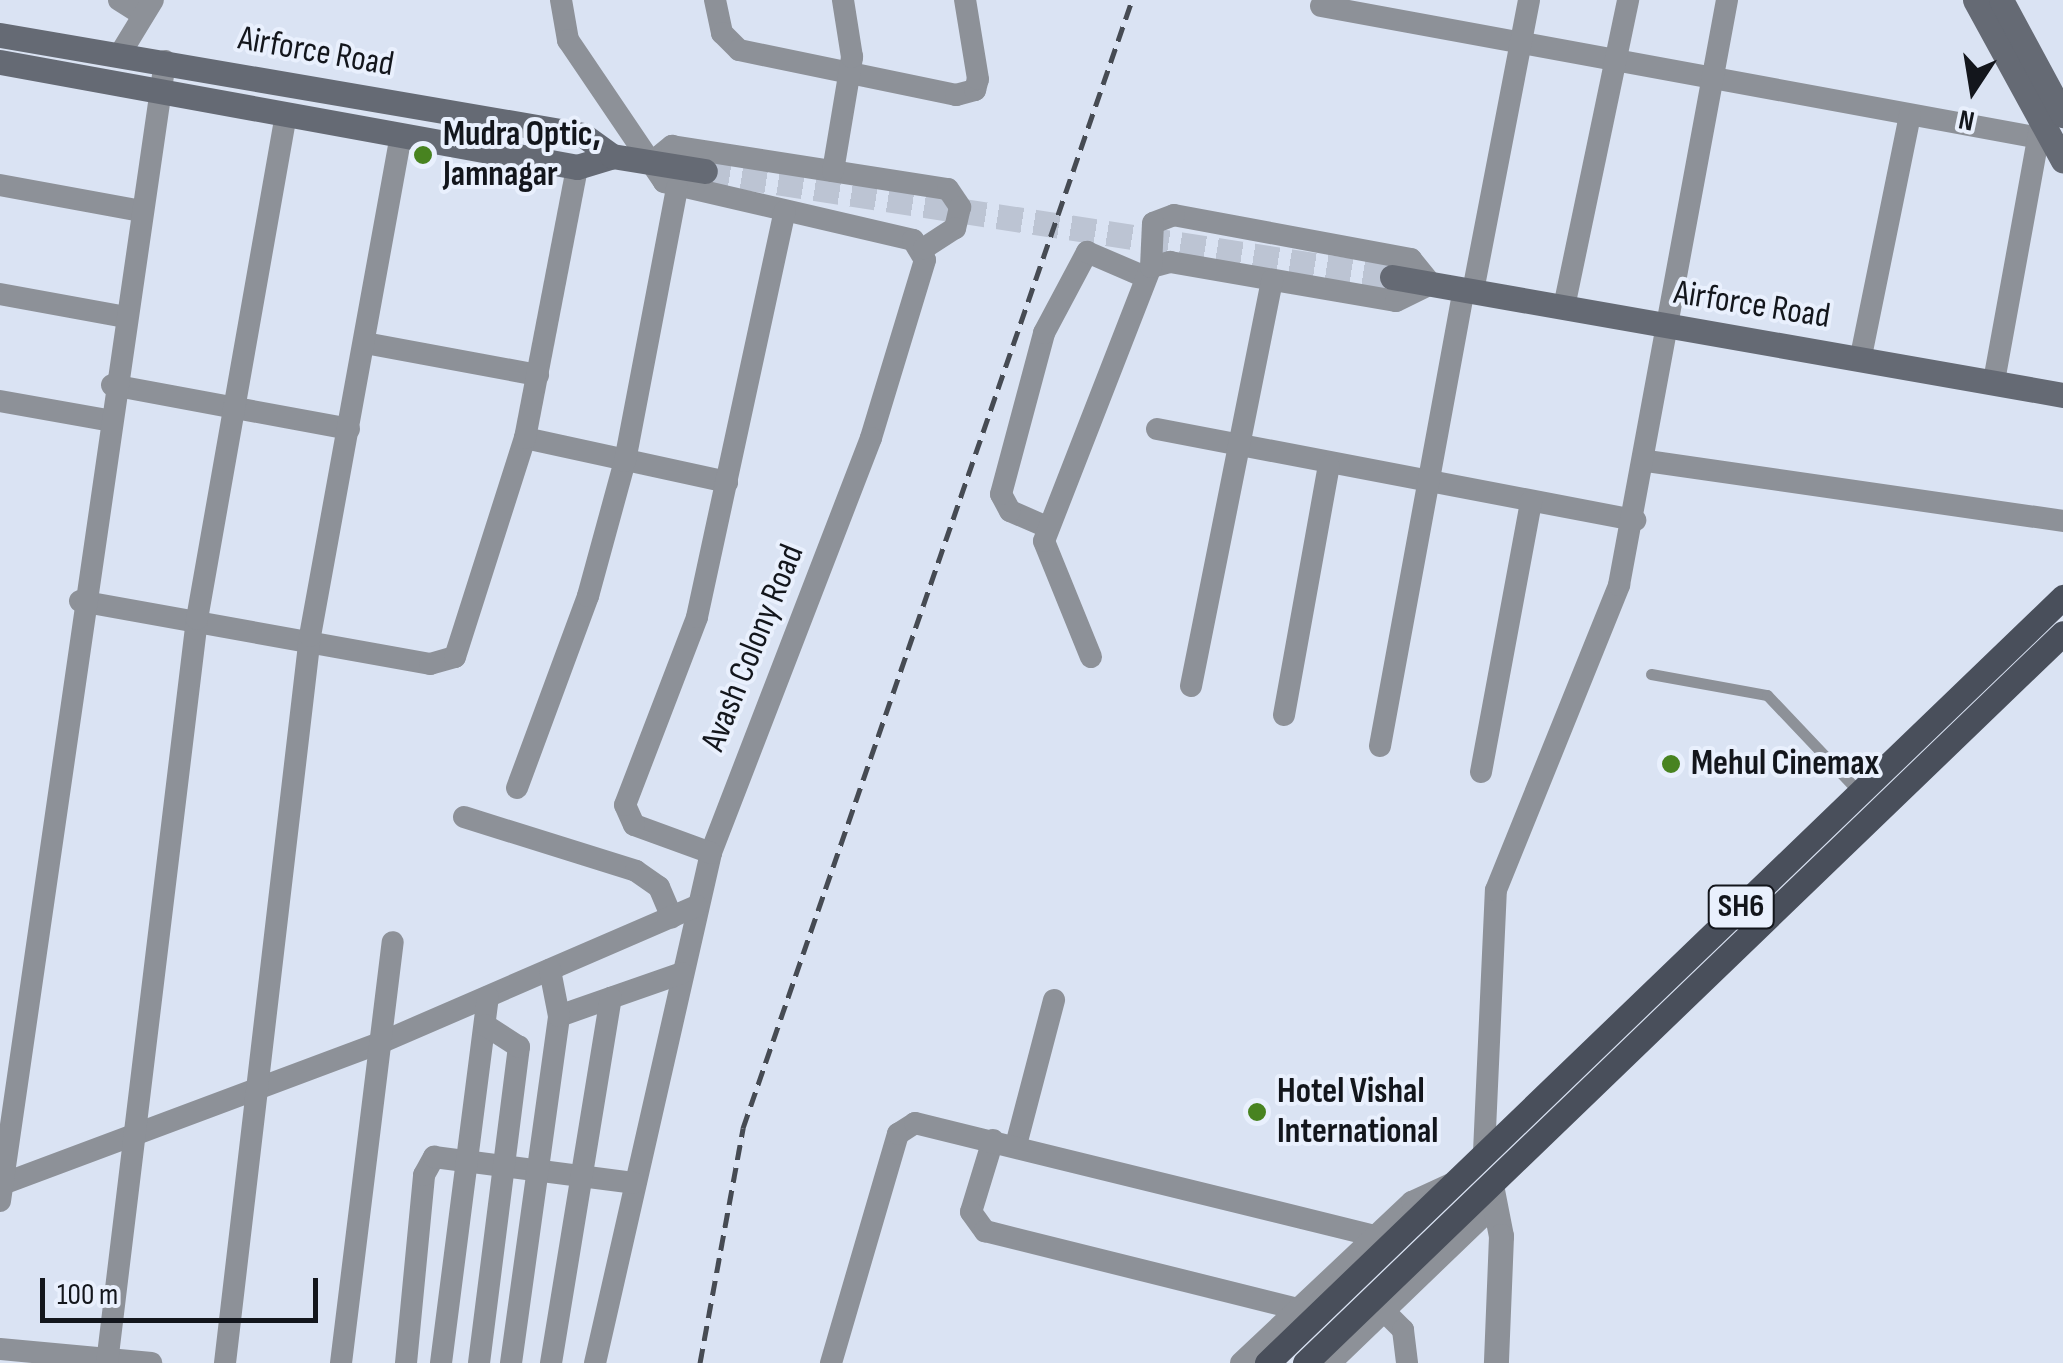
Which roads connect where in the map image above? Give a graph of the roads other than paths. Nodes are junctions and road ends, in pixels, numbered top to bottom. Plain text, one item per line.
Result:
1 (119, 0) edge
2 (562, 0) edge
3 (715, 0) edge
4 (843, 0) edge
5 (965, 0) edge
6 (1529, 0) edge
7 (1628, 0) edge
8 (1727, 0) edge
9 (1974, 0) edge
10 (2001, 0) edge
11 (1321, 6) dead end
12 (148, 7) edge
13 (0, 34) edge
14 (1522, 44) junction
15 (120, 54) junction
16 (165, 61) junction
17 (0, 62) edge
18 (1617, 62) junction
19 (851, 70) junction
20 (1714, 80) junction
21 (160, 88) junction
22 (286, 114) junction
23 (1910, 114) junction
24 (2050, 120) edge
25 (402, 135) junction
26 (612, 156) junction
27 (2063, 161) edge
28 (652, 162) junction
29 (578, 167) junction
30 (833, 170) junction
31 (705, 171) tunnel mouth
32 (0, 185) edge
33 (677, 188) junction
34 (141, 211) junction
35 (786, 211) junction
36 (924, 248) junction
37 (1148, 272) junction
38 (1392, 277) tunnel mouth
39 (1272, 280) junction
40 (1431, 284) junction
41 (1469, 291) junction
42 (0, 294) edge
43 (1564, 307) junction
44 (125, 317) junction
45 (1672, 329) junction
46 (364, 343) junction
47 (1861, 356) junction
48 (538, 375) junction
49 (1994, 381) junction
50 (112, 385) junction
51 (2063, 395) edge
52 (0, 401) edge
53 (234, 408) junction
54 (107, 420) junction
55 (1157, 428) dead end
56 (349, 429) junction
57 (525, 438) junction
58 (1236, 446) junction
59 (625, 461) junction
60 (1647, 461) junction
61 (1329, 466) junction
62 (728, 482) junction
63 (1428, 483) junction
64 (1531, 502) junction
65 (1636, 520) junction
66 (2063, 521) edge
67 (1047, 527) junction
68 (2063, 597) edge
69 (80, 601) junction
70 (197, 619) junction
71 (2063, 634) edge
72 (310, 636) junction
73 (1091, 657) dead end
74 (1651, 674) dead end
75 (1191, 686) dead end
76 (1284, 716) dead end
77 (1380, 746) dead end
78 (1481, 772) dead end
79 (517, 788) dead end
80 (1862, 794) junction
81 (464, 817) dead end
82 (711, 853) junction
83 (696, 906) junction
84 (672, 917) junction
85 (392, 942) dead end
86 (550, 970) junction
87 (682, 973) junction
88 (488, 997) junction
89 (611, 998) junction
90 (1054, 1000) dead end
91 (559, 1016) junction
92 (485, 1025) junction
93 (380, 1044) junction
94 (9, 1051) edge
95 (254, 1084) junction
96 (132, 1134) junction
97 (1004, 1142) junction
98 (1484, 1152) junction
99 (468, 1157) junction
100 (506, 1163) junction
101 (540, 1168) junction
102 (582, 1173) junction
103 (633, 1183) junction
104 (1450, 1184) junction
105 (1, 1190) edge
106 (1493, 1194) junction
107 (1374, 1236) junction
108 (1297, 1309) junction
109 (1384, 1311) junction
110 (0, 1349) edge
111 (107, 1361) edge
112 (151, 1363) edge
113 (226, 1363) edge
114 (342, 1363) edge
115 (406, 1363) edge
116 (442, 1363) edge
117 (480, 1363) edge
118 (511, 1363) edge
119 (551, 1363) edge
120 (595, 1363) edge
121 (831, 1363) edge
122 (1241, 1363) edge
123 (1268, 1363) edge
124 (1306, 1363) edge
125 (1330, 1363) edge
126 (1407, 1363) edge
127 (1496, 1363) edge

1 - 12 street
2 - 28 street
3 - 19 street
4 - 19 street
5 - 19 street
6 - 14 street
7 - 18 street
8 - 20 street
9 - 24 main road
10 - 24 main road
11 - 14 street
12 - 15 street
13 - 15 main road, Airforce Road
14 - 18 street
14 - 41 street
15 - 16 main road, Airforce Road
16 - 21 street
16 - 26 main road, Airforce Road
17 - 21 main road, Airforce Road
18 - 20 street
18 - 43 street
19 - 30 street
20 - 23 street
20 - 45 street
21 - 22 main road, Airforce Road
21 - 34 street
22 - 25 main road, Airforce Road
22 - 53 street
23 - 24 street
23 - 47 street
24 - 27 main road
24 - 49 street
25 - 29 main road, Airforce Road
25 - 46 street
26 - 28 main road, Airforce Road
26 - 29 main road, Airforce Road
28 - 30 street
28 - 31 main road, Airforce Road
28 - 33 street
29 - 48 street
30 - 36 street
32 - 34 street
33 - 35 street
33 - 59 street
34 - 44 street
35 - 36 street
35 - 62 street
36 - 82 street, Avash Colony Road
37 - 39 street
37 - 40 street
37 - 67 street
37 - 67 street
38 - 40 main road, Airforce Road
39 - 40 street
39 - 58 street
40 - 41 main road, Airforce Road
41 - 43 main road, Airforce Road
41 - 63 street
42 - 44 street
43 - 45 main road, Airforce Road
44 - 50 street
45 - 47 main road, Airforce Road
45 - 60 street
46 - 48 street
46 - 56 street
47 - 49 main road, Airforce Road
48 - 57 street
49 - 51 main road, Airforce Road
50 - 53 street
50 - 54 street
52 - 54 street
53 - 56 street
53 - 70 street
54 - 69 street
55 - 58 street
56 - 72 street
57 - 59 street
57 - 72 street
58 - 61 street
58 - 75 street
59 - 62 street
59 - 79 street
60 - 65 street
60 - 66 street
61 - 63 street
61 - 76 street
62 - 82 street
63 - 64 street
63 - 77 street
64 - 65 street
64 - 78 street
65 - 98 street
67 - 73 street
68 - 80 main road, SH6
69 - 70 street
69 - 94 street
70 - 72 street
70 - 96 street
71 - 106 main road, SH6
72 - 95 street
74 - 80 lane
80 - 98 main road, SH6
81 - 84 street
82 - 83 street, Avash Colony Road
83 - 84 street
83 - 87 street, Avash Colony Road
84 - 86 street
85 - 93 street
86 - 88 street
86 - 91 street
87 - 89 street
87 - 103 street, Avash Colony Road
88 - 92 street
88 - 93 street
89 - 91 street
89 - 102 street
90 - 97 street
91 - 101 street
92 - 99 street
92 - 100 street
93 - 95 street
93 - 114 street
94 - 105 street
95 - 96 street
95 - 113 street
96 - 105 street
96 - 111 street
97 - 107 street
97 - 108 street
97 - 121 street
98 - 104 main road, SH6
99 - 100 street
99 - 115 street
99 - 116 street
100 - 101 street
100 - 117 street
101 - 102 street
101 - 118 street
102 - 103 street
102 - 119 street
103 - 120 street, Avash Colony Road
104 - 107 street
104 - 123 main road, SH6
106 - 109 street
106 - 124 main road, SH6
106 - 127 street
107 - 108 street
108 - 122 street
109 - 125 street
109 - 126 street
110 - 111 street
111 - 112 street

